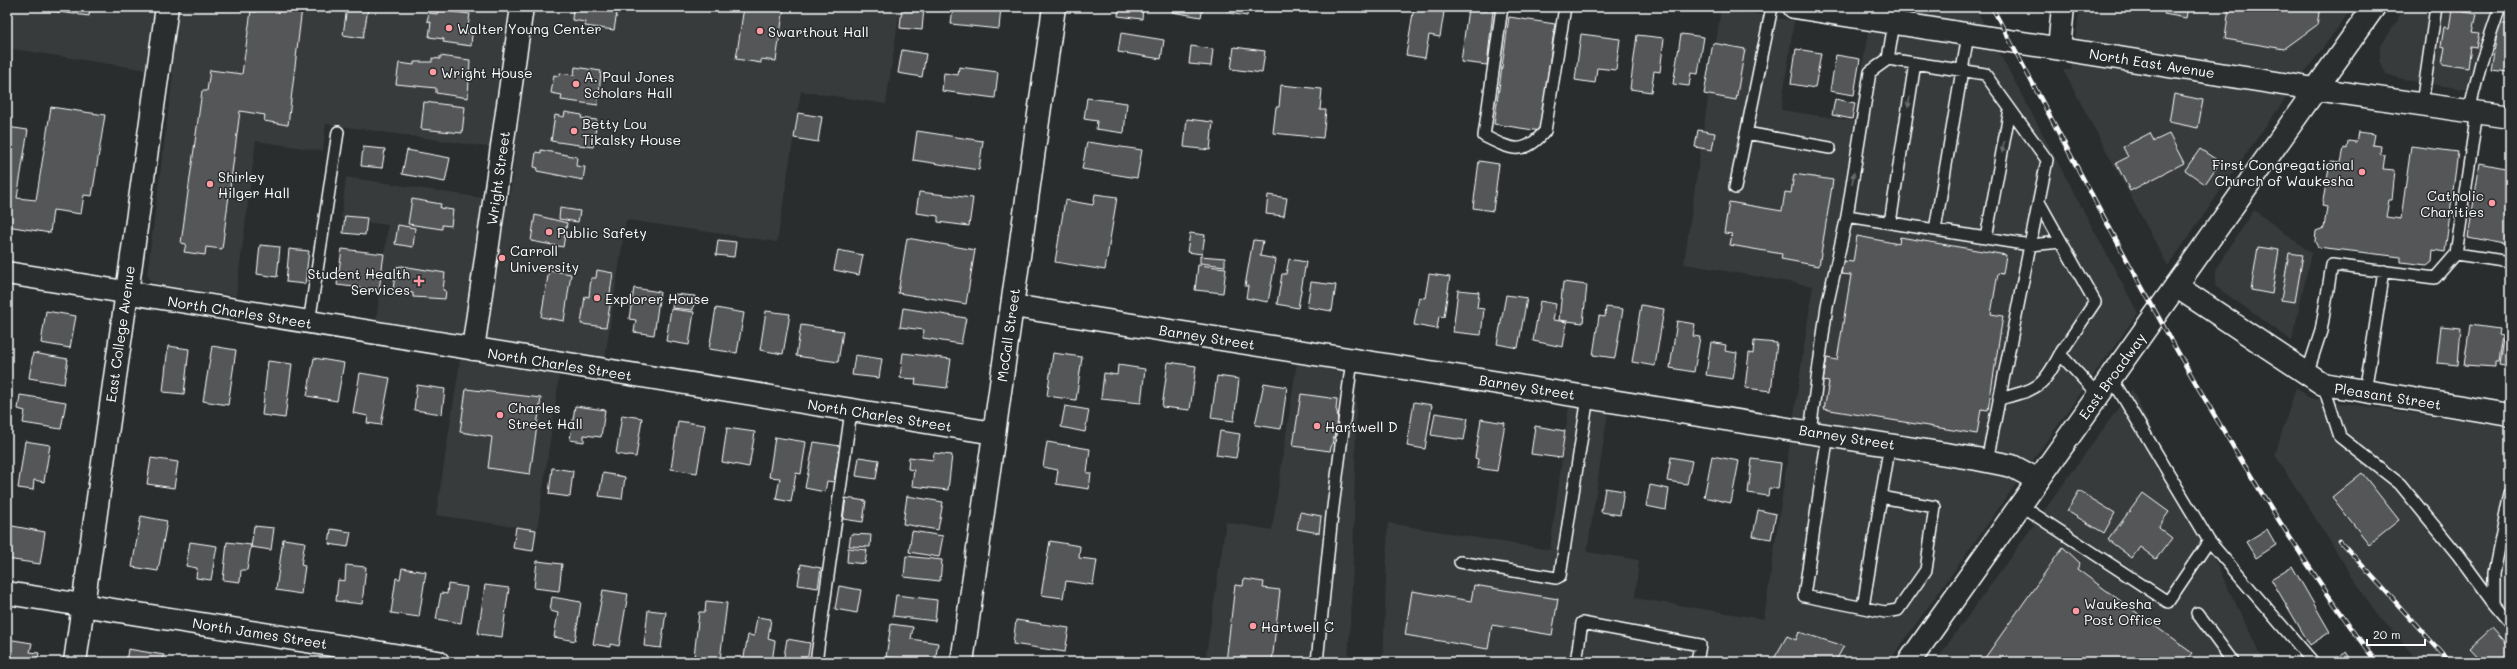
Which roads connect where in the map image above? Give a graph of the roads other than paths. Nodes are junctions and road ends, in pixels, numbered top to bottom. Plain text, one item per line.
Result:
1 (166, 7) edge
2 (522, 7) edge
3 (1054, 7) edge
4 (1502, 7) edge
5 (1566, 7) edge
6 (1772, 7) edge
7 (1794, 7) edge
8 (2063, 7) edge
9 (2374, 7) edge
10 (2436, 7) edge
11 (2500, 7) edge
12 (1885, 17) edge
13 (1968, 35) junction
14 (2059, 48) junction
15 (1888, 59) junction
16 (1916, 63) junction
17 (1963, 70) junction
18 (2315, 89) junction
19 (2422, 104) junction
20 (2010, 109) junction
21 (2473, 111) junction
22 (2510, 117) edge
23 (338, 132) dead end
24 (1746, 133) junction
25 (1830, 148) dead end
26 (1735, 188) dead end
27 (2039, 202) junction
28 (1847, 216) junction
29 (1890, 223) junction
30 (1935, 230) junction
31 (1986, 238) junction
32 (2061, 242) junction
33 (2030, 246) junction
34 (2456, 254) junction
35 (2510, 262) edge
36 (2384, 271) junction
37 (7, 273) edge
38 (2176, 286) junction
39 (127, 294) junction
40 (1013, 306) junction
41 (309, 323) junction
42 (474, 349) junction
43 (2060, 354) junction
44 (1352, 360) junction
45 (2111, 377) junction
46 (2315, 379) junction
47 (2365, 392) junction
48 (2098, 395) junction
49 (1588, 397) junction
50 (1999, 399) junction
51 (852, 411) junction
52 (2510, 415) edge
53 (994, 433) junction
54 (1819, 433) junction
55 (1890, 444) junction
56 (1986, 461) junction
57 (2038, 480) junction
58 (2510, 492) edge
59 (1881, 497) junction
60 (2020, 505) junction
61 (2209, 541) junction
62 (1460, 562) dead end
63 (7, 593) edge
64 (82, 604) junction
65 (2494, 604) junction
66 (1863, 607) junction
67 (2197, 613) dead end
68 (2510, 623) edge
69 (75, 662) edge
70 (438, 662) edge
71 (816, 662) edge
72 (962, 662) edge
73 (1316, 662) edge
74 (1576, 662) edge
75 (1697, 662) edge
76 (1909, 662) edge
77 (2233, 662) edge
78 (2313, 662) edge

1 - 39 street, East College Avenue
2 - 42 street, Wright Street
3 - 40 street, McCall Street
4 - 5 lane
6 - 24 lane
7 - 12 street, North East Avenue
8 - 14 street
9 - 18 street, East Broadway
10 - 19 lane
11 - 21 lane
12 - 13 street, North East Avenue
12 - 15 lane
13 - 14 street, North East Avenue
13 - 17 lane
14 - 18 street, North East Avenue
15 - 16 lane
28 -> 15 lane
16 - 17 lane
16 -> 29 lane
17 - 20 lane
17 - 30 lane
18 - 19 street, North East Avenue
18 - 38 street, East Broadway
19 - 21 street, North East Avenue
20 - 27 lane
20 -> 31 lane
21 - 22 street, North East Avenue
21 - 34 lane
23 - 41 lane
24 - 25 lane
24 - 26 lane
27 - 32 lane
27 - 33 lane
28 - 29 lane
28 - 54 lane
29 - 30 lane
30 - 31 lane
31 - 33 lane
32 - 33 lane
32 - 43 lane
33 - 50 lane
34 - 35 lane
34 - 36 lane
36 - 46 lane
36 - 47 lane
37 - 39 street, North Charles Street
38 - 45 street, East Broadway
38 - 46 street, Pleasant Street
39 - 41 street, North Charles Street
39 - 64 street, East College Avenue
40 - 44 street, Barney Street
40 - 53 street, McCall Street
41 - 42 street, North Charles Street
42 - 51 street, North Charles Street
43 - 48 lane
43 - 50 lane
44 - 49 street, Barney Street
44 - 73 lane
45 - 48 street, East Broadway
45 - 61 lane
46 - 47 street, Pleasant Street
46 - 65 lane
47 - 52 street, Pleasant Street
48 - 57 street, East Broadway
49 - 54 street, Barney Street
49 - 62 lane
50 - 56 lane
51 - 53 street, North Charles Street
51 - 71 lane
53 - 72 street, McCall Street
54 - 55 street, Barney Street
54 - 66 lane
55 - 56 street, Barney Street
55 - 59 lane
56 - 57 street, Barney Street
57 - 60 street, East Broadway
58 - 65 lane
59 - 66 lane
59 - 66 lane
60 - 61 lane
60 - 76 street, East Broadway
61 - 78 lane
63 - 64 street, North James Street
64 - 69 street, East College Avenue
64 - 70 street, North James Street
65 - 68 lane
67 - 77 lane
74 - 75 lane

